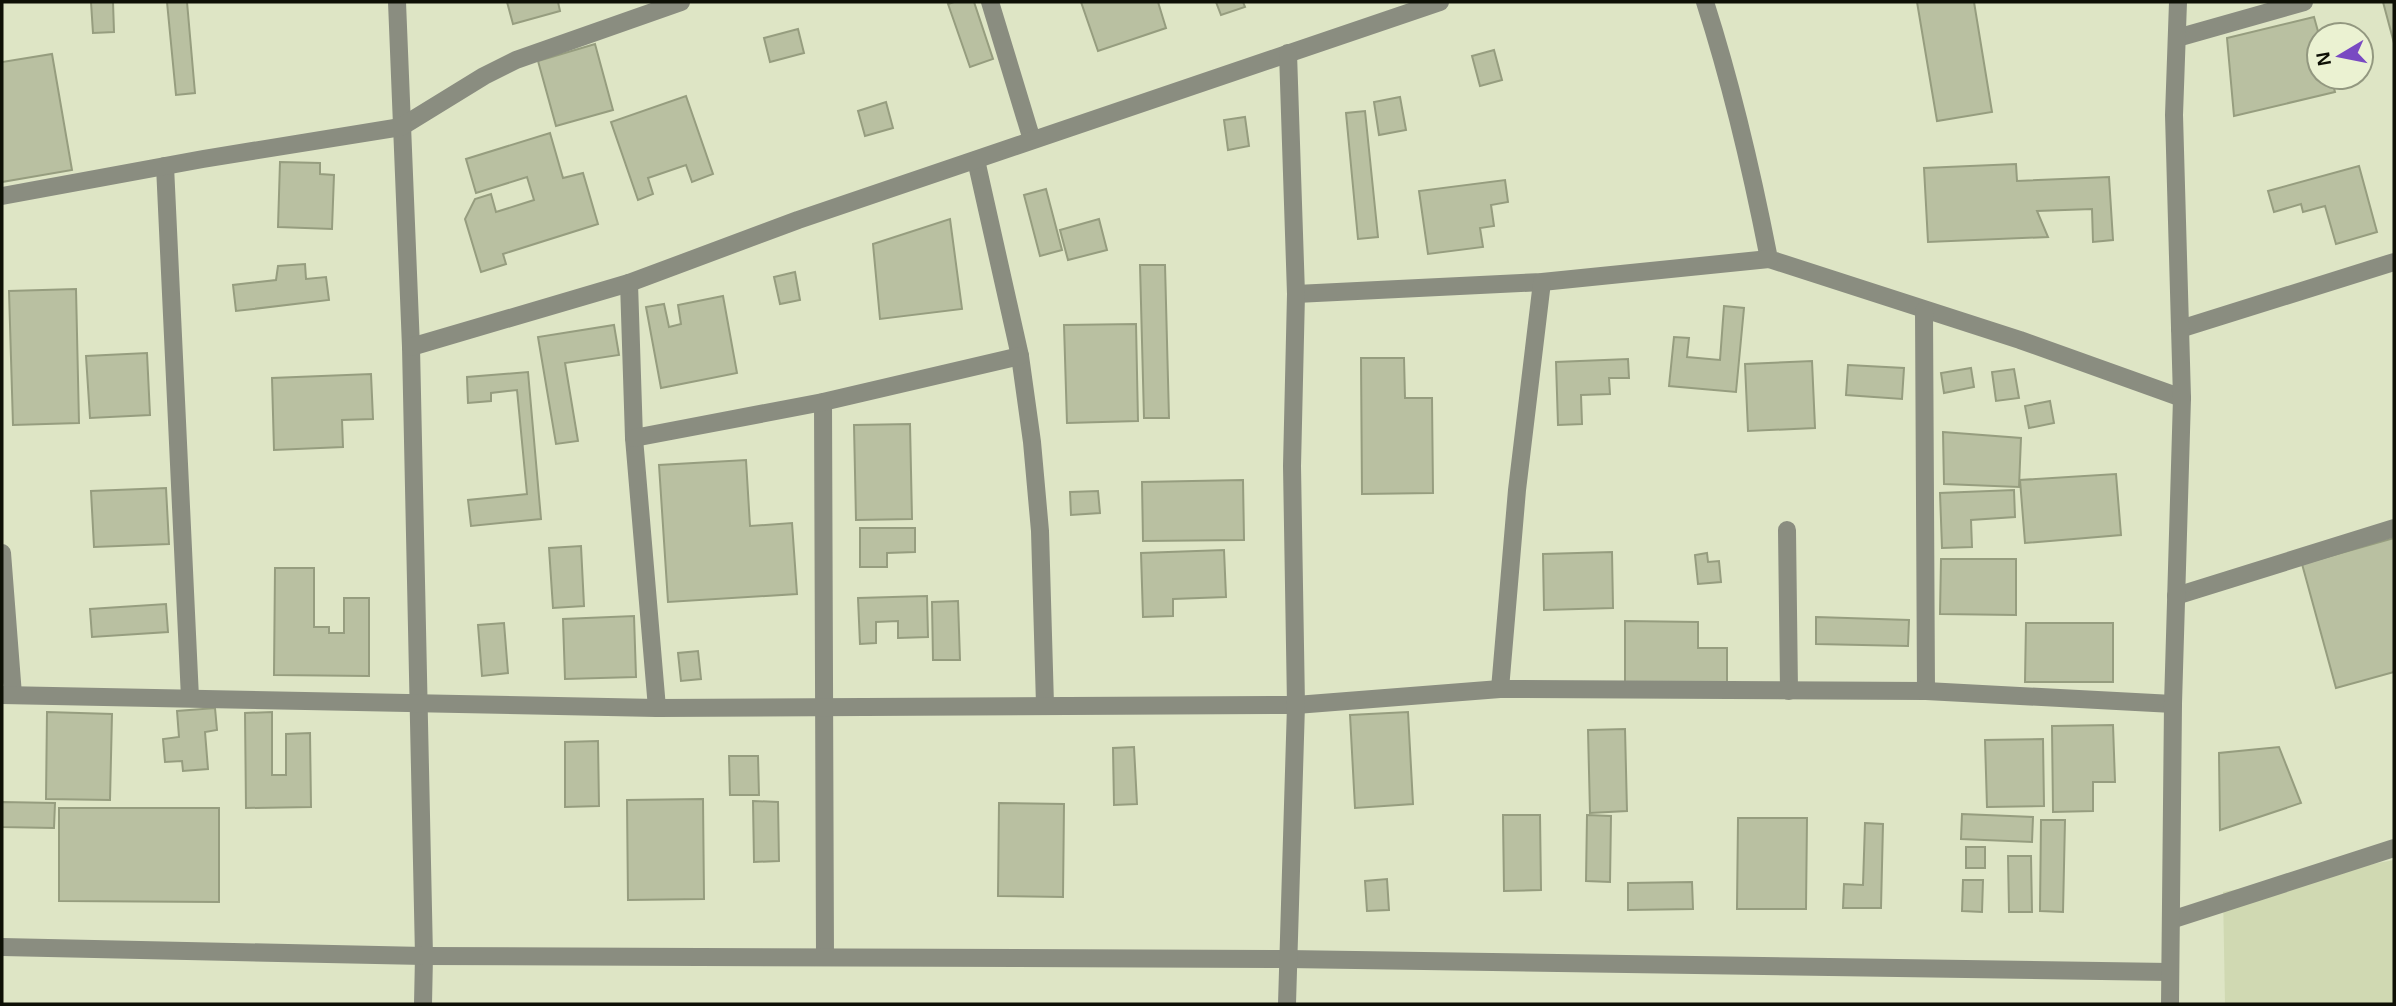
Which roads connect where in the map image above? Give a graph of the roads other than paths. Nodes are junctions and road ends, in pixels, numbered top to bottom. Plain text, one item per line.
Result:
1 (397, 2) edge
2 (681, 2) edge
3 (990, 2) edge
4 (1440, 2) edge
5 (1705, 2) edge
6 (2178, 2) edge
7 (2304, 2) edge
8 (2177, 37) junction
9 (1288, 53) junction
10 (401, 127) junction
11 (1032, 140) junction
12 (976, 160) junction
13 (165, 166) junction
14 (2, 196) edge
15 (1769, 259) junction
16 (2394, 262) edge
17 (1542, 282) junction
18 (629, 283) junction
19 (1296, 294) junction
20 (1924, 311) junction
21 (2180, 329) junction
22 (411, 347) junction
23 (1020, 356) junction
24 (2182, 398) junction
25 (822, 402) junction
26 (634, 438) junction
27 (2394, 528) edge
28 (1787, 530) dead end
29 (2, 553) edge
30 (2176, 596) junction
31 (1500, 689) junction
32 (1789, 691) junction
33 (1926, 691) junction
34 (7, 695) edge
35 (190, 698) junction
36 (417, 703) junction
37 (2173, 704) junction
38 (1045, 705) junction
39 (1296, 705) junction
40 (824, 706) junction
41 (657, 708) junction
42 (2394, 848) edge
43 (2171, 920) junction
44 (2, 947) edge
45 (424, 956) junction
46 (825, 957) junction
47 (1287, 959) junction
48 (2170, 972) junction
49 (423, 1004) edge
50 (1287, 1004) edge
51 (2170, 1004) edge

1 - 10 street
2 - 10 street
3 - 11 street
4 - 9 street
5 - 15 street
6 - 8 street
7 - 8 street
8 - 21 street
9 - 11 street
9 - 19 street
10 - 13 street
10 - 22 street
11 - 12 street
12 - 18 street
12 - 23 street
13 - 14 street
13 - 35 street
15 - 17 street
15 - 20 street
16 - 21 street
17 - 19 street
17 - 31 street
18 - 22 street
18 - 26 street
19 - 39 street
20 - 24 street
20 - 33 street
21 - 24 street
22 - 36 street
23 - 25 street
23 - 38 street
24 - 30 street
25 - 26 street
25 - 40 street
26 - 41 street
27 - 30 street
28 - 32 street
29 - 34 street
30 - 37 street
31 - 32 street
31 - 39 street
32 - 33 street
33 - 37 street
34 - 35 street
35 - 36 street
36 - 41 street
36 - 45 street
37 - 43 street
38 - 39 street
38 - 40 street
39 - 47 street
40 - 41 street
40 - 46 street
42 - 43 street
43 - 48 street
44 - 45 street
45 - 46 street
45 - 49 street
46 - 47 street
47 - 48 street
47 - 50 street
48 - 51 street

